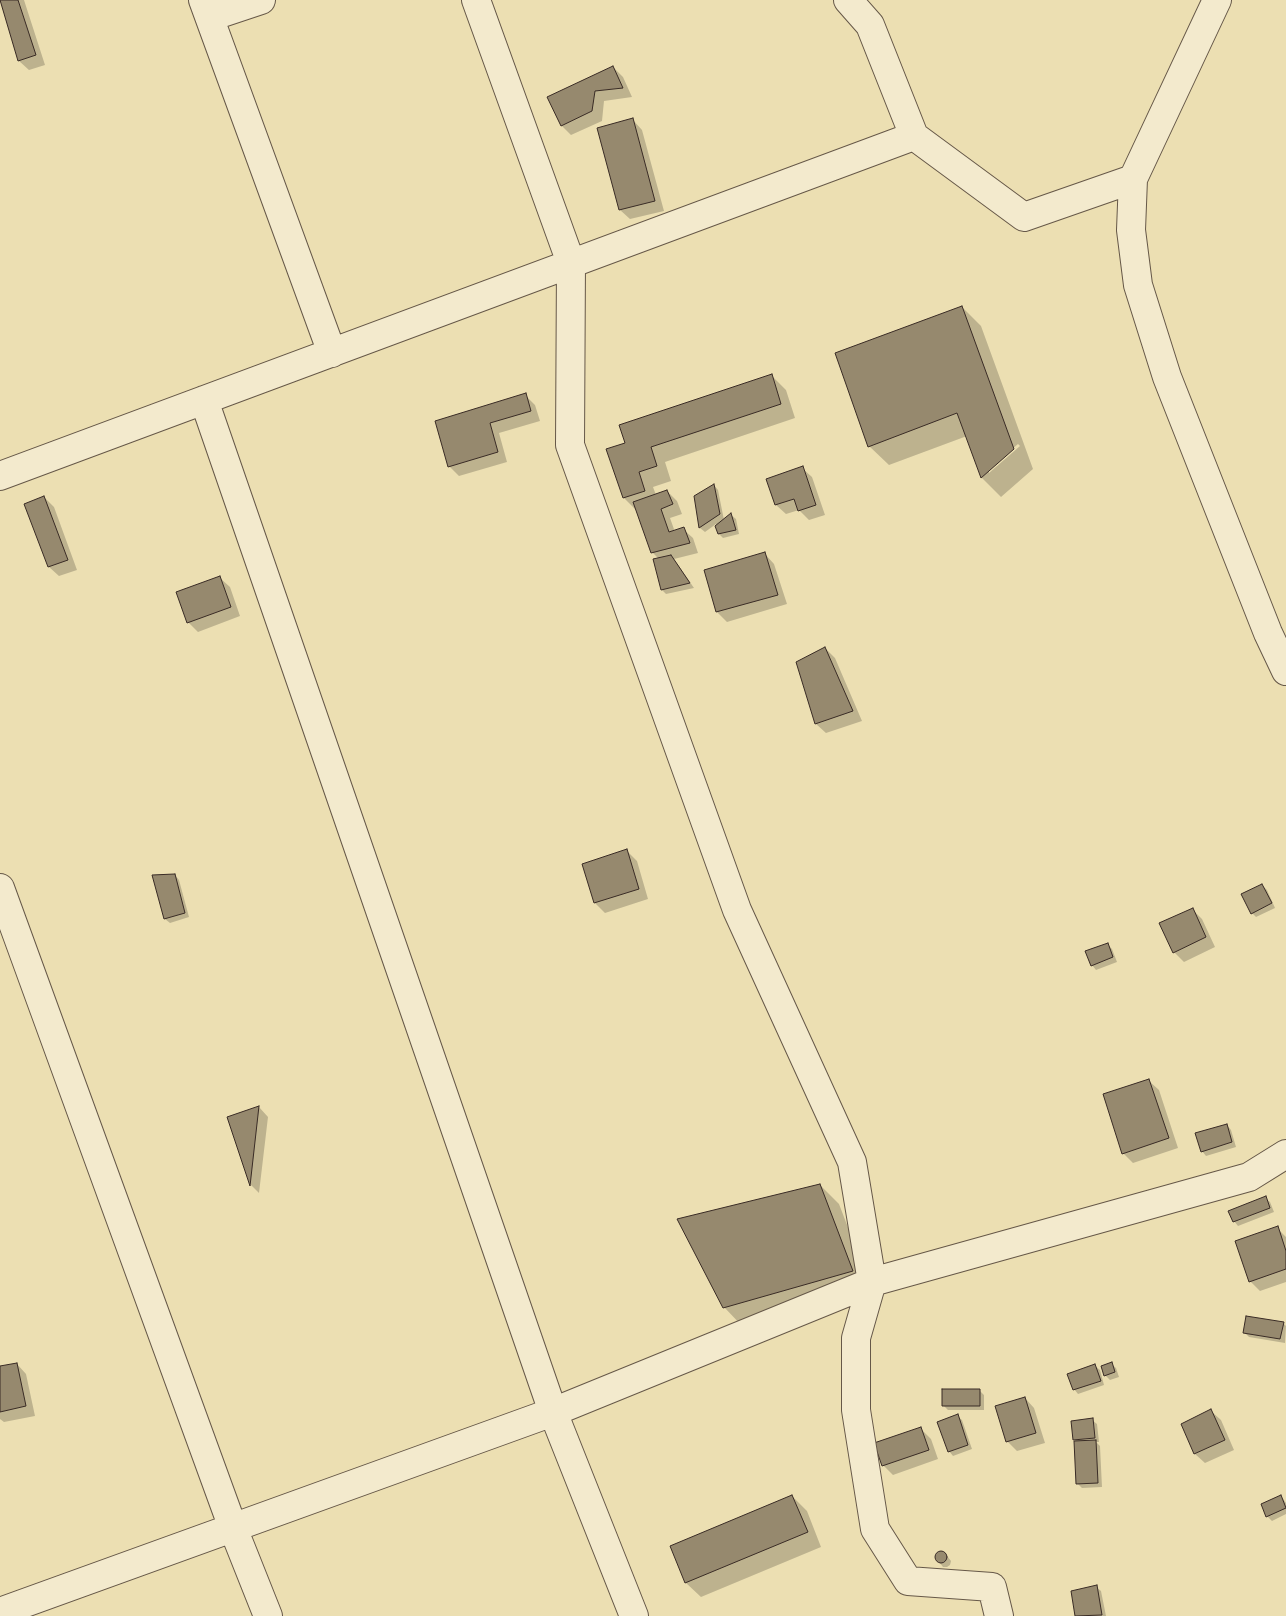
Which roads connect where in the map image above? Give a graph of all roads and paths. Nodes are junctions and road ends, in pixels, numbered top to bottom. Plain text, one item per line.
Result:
1 (261, 0) edge
2 (476, 0) edge
3 (848, 0) edge
4 (1217, 0) edge
5 (206, 9) edge
6 (914, 136) junction
7 (1133, 179) junction
8 (571, 264) junction
9 (332, 353) junction
10 (204, 400) junction
11 (0, 475) edge
12 (1286, 671) edge
13 (0, 888) edge
14 (1286, 1154) edge
15 (872, 1282) junction
16 (553, 1412) junction
17 (233, 1528) junction
18 (0, 1612) edge
19 (268, 1616) edge
20 (634, 1616) edge
21 (998, 1616) edge

1 - 5 street
2 - 8 street
3 - 6 street
4 - 7 street
5 - 9 street
6 - 7 street
6 - 8 street
7 - 12 street
8 - 9 street
8 - 15 street
9 - 10 street
10 - 11 street
10 - 16 street
13 - 17 street
14 - 15 street
15 - 16 street
15 - 21 street
16 - 17 street
16 - 20 street
17 - 18 street
17 - 19 street

